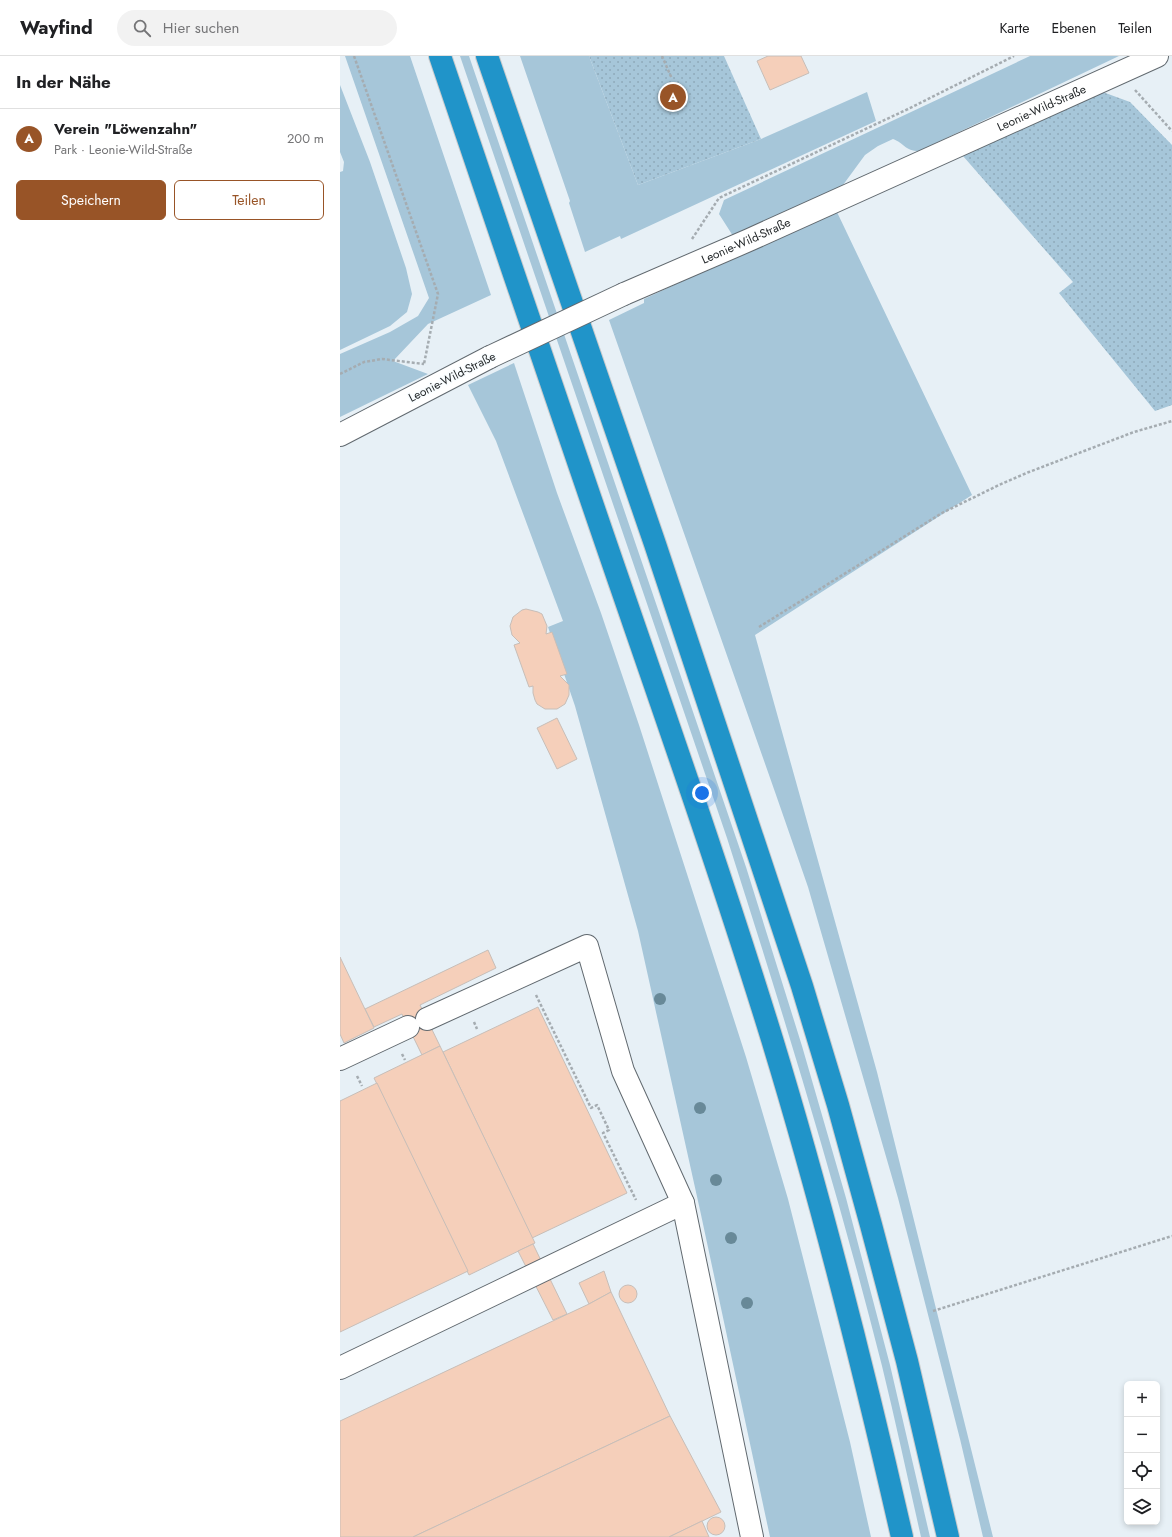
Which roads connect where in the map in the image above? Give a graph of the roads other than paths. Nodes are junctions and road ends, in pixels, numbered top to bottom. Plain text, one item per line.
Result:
1 (440, 56) edge
2 (487, 56) edge
3 (1157, 56) edge
4 (340, 436) edge
5 (340, 1059) edge
6 (682, 1203) junction
7 (340, 1368) edge
8 (752, 1537) edge
9 (902, 1537) edge
10 (948, 1537) edge

1 - 9 highway
2 - 10 highway
3 - 4 street, Leonie-Wild-Straße, bridge
5 - 6 street
6 - 7 street
6 - 8 street

